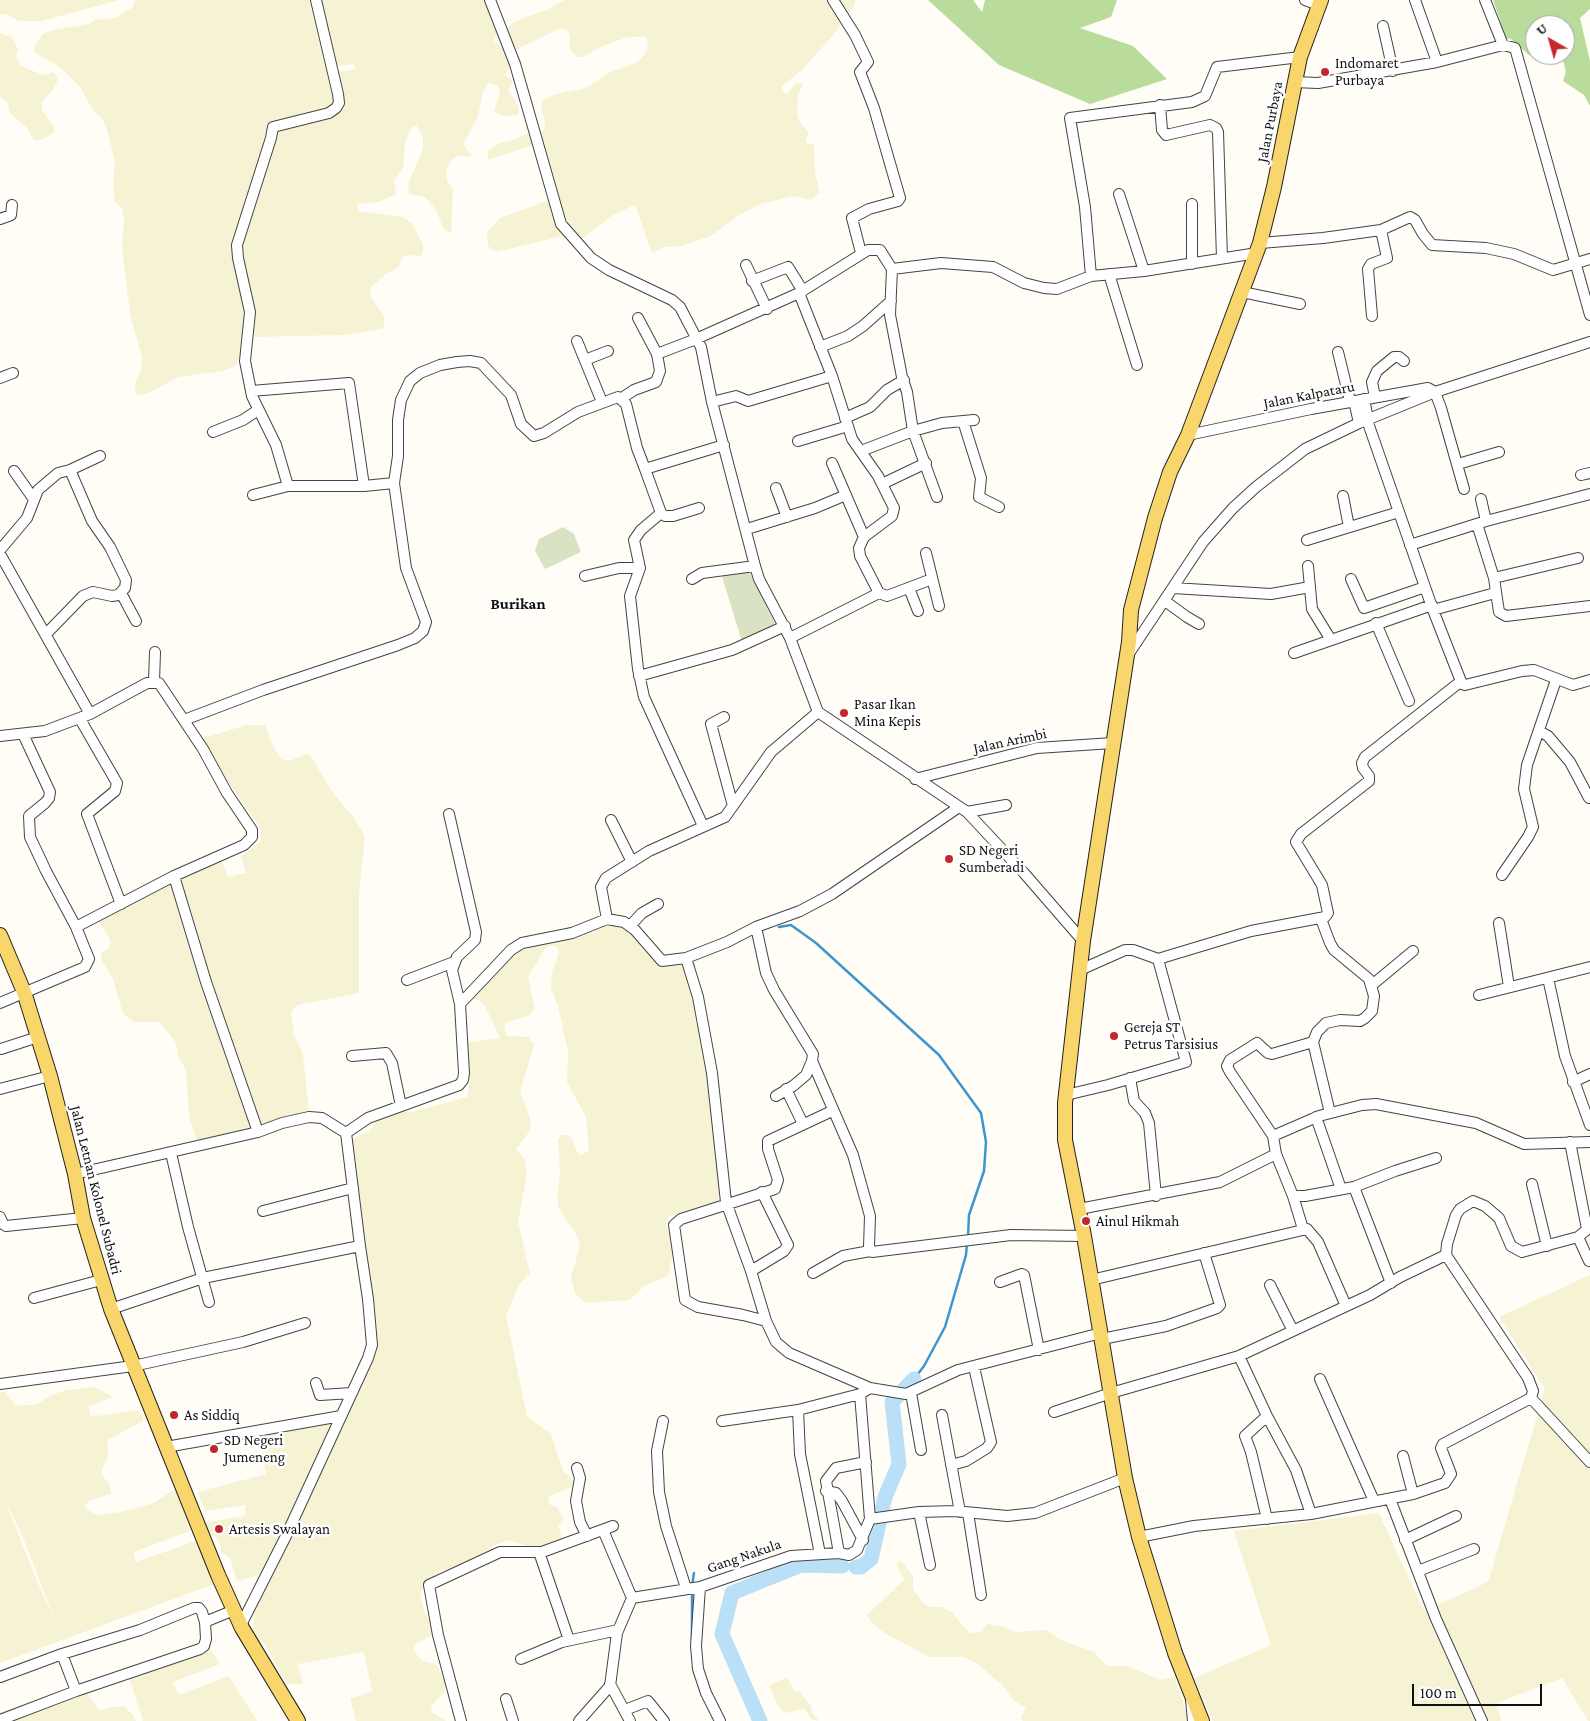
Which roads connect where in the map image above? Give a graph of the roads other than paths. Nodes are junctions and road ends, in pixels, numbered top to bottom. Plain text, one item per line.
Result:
1 (316, 0) edge
2 (490, 0) edge
3 (833, 0) edge
4 (1305, 0) edge
5 (1415, 0) edge
6 (1485, 0) edge
7 (1320, 3) edge
8 (1383, 26) dead end
9 (1503, 45) junction
10 (1300, 57) junction
11 (1437, 62) junction
12 (1393, 71) junction
13 (1294, 82) junction
14 (1160, 105) junction
15 (1119, 194) dead end
16 (1192, 204) dead end
17 (12, 205) dead end
18 (0, 219) edge
19 (1381, 230) junction
20 (1258, 248) junction
21 (861, 253) junction
22 (1222, 258) junction
23 (1590, 258) edge
24 (1192, 264) junction
25 (1576, 264) junction
26 (746, 265) dead end
27 (892, 269) junction
28 (1144, 271) junction
29 (1109, 274) junction
30 (1091, 276) junction
31 (752, 282) junction
32 (801, 292) junction
33 (1242, 292) junction
34 (891, 301) junction
35 (1300, 304) dead end
36 (767, 309) junction
37 (1590, 315) edge
38 (1372, 316) dead end
39 (638, 318) dead end
40 (696, 339) junction
41 (577, 340) dead end
42 (1590, 342) edge
43 (820, 347) junction
44 (608, 351) dead end
45 (1338, 352) dead end
46 (657, 354) junction
47 (585, 360) junction
48 (1404, 362) dead end
49 (1137, 365) dead end
50 (13, 373) dead end
51 (832, 376) junction
52 (0, 378) edge
53 (904, 380) junction
54 (252, 390) junction
55 (1435, 392) junction
56 (1375, 397) junction
57 (622, 398) junction
58 (1356, 400) junction
59 (602, 402) junction
60 (712, 402) junction
61 (258, 410) junction
62 (974, 420) dead end
63 (963, 421) junction
64 (1365, 421) junction
65 (847, 422) junction
66 (913, 431) junction
67 (214, 432) dead end
68 (1188, 435) junction
69 (798, 441) dead end
70 (724, 445) junction
71 (861, 451) junction
72 (1499, 452) dead end
73 (100, 456) dead end
74 (832, 463) dead end
75 (926, 463) junction
76 (1458, 464) junction
77 (645, 469) junction
78 (70, 470) junction
79 (14, 471) dead end
80 (394, 483) junction
81 (882, 484) junction
82 (288, 486) junction
83 (364, 486) junction
84 (776, 488) dead end
85 (1464, 489) dead end
86 (1590, 494) edge
87 (253, 495) dead end
88 (846, 495) junction
89 (1344, 496) dead end
90 (937, 497) dead end
91 (33, 498) junction
92 (1480, 499) dead end
93 (999, 507) dead end
94 (699, 508) dead end
95 (1399, 512) junction
96 (661, 513) junction
97 (787, 517) junction
98 (1481, 522) junction
99 (1349, 527) junction
100 (747, 530) junction
101 (864, 536) junction
102 (1307, 540) dead end
103 (1410, 545) junction
104 (0, 552) edge
105 (926, 553) dead end
106 (1578, 558) dead end
107 (755, 566) junction
108 (1308, 566) dead end
109 (640, 568) junction
110 (585, 576) dead end
111 (1494, 578) junction
112 (692, 579) dead end
113 (932, 579) junction
114 (1352, 579) dead end
115 (1310, 587) junction
116 (1425, 587) junction
117 (909, 588) junction
118 (1173, 588) junction
119 (880, 592) junction
120 (121, 593) junction
121 (1496, 593) junction
122 (1165, 601) junction
123 (939, 606) dead end
124 (1590, 606) edge
125 (1364, 608) junction
126 (1433, 608) junction
127 (918, 611) dead end
128 (136, 620) dead end
129 (1199, 624) dead end
130 (1373, 624) junction
131 (785, 626) junction
132 (46, 634) junction
133 (790, 638) junction
134 (1331, 640) junction
135 (154, 652) dead end
136 (1294, 653) dead end
137 (1126, 658) junction
138 (639, 676) junction
139 (1556, 680) junction
140 (1590, 680) edge
141 (154, 682) junction
142 (1460, 682) junction
143 (1408, 701) dead end
144 (818, 712) junction
145 (90, 714) junction
146 (724, 717) dead end
147 (80, 719) junction
148 (184, 720) junction
149 (1539, 731) junction
150 (23, 734) junction
151 (0, 736) edge
152 (1113, 743) junction
153 (915, 779) junction
154 (1589, 798) edge
155 (1006, 805) dead end
156 (733, 806) junction
157 (963, 810) junction
158 (449, 814) dead end
159 (610, 820) dead end
160 (703, 826) junction
161 (632, 862) junction
162 (1502, 875) dead end
163 (174, 876) junction
164 (121, 904) junction
165 (658, 904) dead end
166 (607, 919) junction
167 (1321, 919) junction
168 (1499, 922) dead end
169 (630, 926) junction
170 (76, 927) junction
171 (756, 927) junction
172 (0, 936) edge
173 (1083, 941) junction
174 (1413, 951) dead end
175 (686, 958) junction
176 (1158, 959) junction
177 (454, 962) junction
178 (1590, 967) edge
179 (1080, 970) junction
180 (1548, 978) junction
181 (407, 980) dead end
182 (1372, 985) junction
183 (1509, 987) junction
184 (24, 992) junction
185 (1479, 995) dead end
186 (0, 1004) edge
187 (460, 1004) junction
188 (38, 1036) junction
189 (1313, 1042) junction
190 (1, 1049) edge
191 (352, 1056) dead end
192 (812, 1061) junction
193 (1590, 1074) edge
194 (50, 1076) junction
195 (1130, 1078) junction
196 (1573, 1082) junction
197 (0, 1089) edge
198 (786, 1089) junction
199 (1066, 1095) junction
200 (776, 1096) dead end
201 (401, 1106) junction
202 (832, 1111) junction
203 (1330, 1113) junction
204 (1316, 1117) junction
205 (803, 1124) junction
206 (1590, 1125) edge
207 (258, 1132) junction
208 (346, 1133) junction
209 (1273, 1136) junction
210 (1570, 1142) junction
211 (1590, 1142) edge
212 (171, 1153) junction
213 (1276, 1154) junction
214 (1436, 1158) dead end
215 (75, 1174) junction
216 (1532, 1184) dead end
217 (1354, 1187) junction
218 (353, 1188) junction
219 (1341, 1189) junction
220 (762, 1192) junction
221 (1156, 1196) junction
222 (1293, 1196) junction
223 (726, 1202) junction
224 (1079, 1209) junction
225 (263, 1211) dead end
226 (0, 1217) edge
227 (83, 1218) junction
228 (1588, 1228) edge
229 (1303, 1229) junction
230 (1084, 1236) junction
231 (1578, 1237) junction
232 (360, 1246) junction
233 (1547, 1246) junction
234 (869, 1251) junction
235 (1204, 1253) junction
236 (1446, 1255) junction
237 (1590, 1260) edge
238 (751, 1271) junction
239 (813, 1272) dead end
240 (203, 1278) junction
241 (101, 1280) junction
242 (1091, 1280) junction
243 (1000, 1282) dead end
244 (1391, 1282) junction
245 (1270, 1285) dead end
246 (34, 1298) dead end
247 (209, 1302) dead end
248 (1346, 1306) junction
249 (111, 1309) junction
250 (766, 1321) junction
251 (305, 1323) dead end
252 (1292, 1329) junction
253 (1101, 1336) junction
254 (1039, 1350) junction
255 (1239, 1356) junction
256 (133, 1366) junction
257 (974, 1367) junction
258 (1320, 1379) dead end
259 (316, 1383) dead end
260 (0, 1384) edge
261 (870, 1388) junction
262 (352, 1393) junction
263 (911, 1393) junction
264 (1111, 1393) junction
265 (860, 1394) junction
266 (1531, 1398) junction
267 (798, 1410) junction
268 (1054, 1412) dead end
269 (942, 1415) dead end
270 (341, 1416) junction
271 (1267, 1416) junction
272 (663, 1421) dead end
273 (722, 1421) dead end
274 (166, 1447) junction
275 (921, 1450) dead end
276 (1403, 1456) dead end
277 (866, 1462) junction
278 (1590, 1462) edge
279 (951, 1465) junction
280 (577, 1468) dead end
281 (1125, 1478) junction
282 (826, 1491) junction
283 (1413, 1494) junction
284 (1390, 1499) junction
285 (1374, 1501) junction
286 (919, 1512) junction
287 (964, 1512) junction
288 (1311, 1514) junction
289 (1456, 1516) dead end
290 (876, 1518) junction
291 (1267, 1519) junction
292 (587, 1536) junction
293 (1139, 1537) junction
294 (863, 1540) junction
295 (1405, 1540) junction
296 (1474, 1549) dead end
297 (539, 1552) junction
298 (838, 1553) junction
299 (820, 1554) junction
300 (930, 1564) dead end
301 (1418, 1571) junction
302 (693, 1588) junction
303 (981, 1595) dead end
304 (632, 1598) junction
305 (234, 1610) junction
306 (204, 1622) junction
307 (241, 1625) junction
308 (618, 1630) junction
309 (569, 1640) junction
310 (62, 1654) junction
311 (521, 1659) dead end
312 (0, 1677) edge
313 (610, 1684) junction
314 (76, 1691) junction
315 (1191, 1696) junction
316 (506, 1700) dead end
317 (625, 1710) junction
318 (0, 1720) edge
319 (298, 1721) edge
320 (461, 1721) edge
321 (513, 1721) edge
322 (579, 1721) edge
323 (630, 1721) edge
324 (664, 1721) edge
325 (720, 1721) edge
326 (1193, 1721) edge
327 (1202, 1721) edge
328 (1482, 1721) edge

1 - 54 street
2 - 40 street
3 - 21 street
4 - 7 street
5 - 11 street
6 - 9 street
7 - 10 main road, Jalan Purbaya
8 - 12 street
9 - 11 street
9 - 25 street
10 - 13 main road, Jalan Purbaya
10 - 14 street
11 - 12 street
12 - 13 street
13 - 20 main road, Jalan Purbaya
14 - 22 street
14 - 30 street
15 - 28 street
16 - 24 street
17 - 18 street
19 - 20 street
19 - 25 street
19 - 38 street
20 - 22 street
20 - 33 main road, Jalan Purbaya
21 - 27 street
21 - 32 street
22 - 24 street
23 - 25 street
24 - 28 street
25 - 37 street
26 - 31 street
27 - 30 street
27 - 34 street
28 - 29 street
29 - 30 street
29 - 49 street
31 - 32 street
31 - 36 street
32 - 36 street
32 - 43 street
33 - 35 street
33 - 68 main road, Jalan Purbaya
34 - 43 street
34 - 53 street
36 - 40 street
39 - 46 street
40 - 46 street
40 - 60 street
41 - 47 street
42 - 55 street
43 - 51 street
44 - 47 street
45 - 58 street
46 - 57 street
47 - 59 street
48 - 56 street
50 - 52 street
51 - 60 street
51 - 65 street
53 - 65 street
53 - 66 street
54 - 61 street
54 - 83 street
55 - 56 street, Jalan Kalpataru
55 - 64 street
55 - 76 street
56 - 58 street, Jalan Kalpataru
57 - 59 street
57 - 77 street
58 - 64 street
58 - 68 street, Jalan Kalpataru
59 - 80 street
60 - 70 street
61 - 67 street
61 - 82 street
62 - 63 street
63 - 66 street
63 - 93 street
64 - 95 street
64 - 118 street
65 - 69 street
65 - 71 street
66 - 71 street
66 - 75 street
68 - 137 main road, Jalan Purbaya
70 - 77 street
70 - 100 street
71 - 81 street
72 - 76 street
73 - 78 street
74 - 88 street
75 - 81 street
75 - 90 street
76 - 85 street
77 - 96 street
78 - 91 street
78 - 120 street
79 - 91 street
80 - 83 street
80 - 148 street
81 - 101 street
82 - 83 street
82 - 87 street
84 - 97 street
86 - 98 street
88 - 97 street
88 - 101 street
89 - 99 street
91 - 104 street
92 - 98 street
94 - 96 street
95 - 99 street
95 - 103 street
96 - 109 street
97 - 100 street
98 - 103 street
98 - 111 street
99 - 102 street
100 - 107 street
101 - 119 street
103 - 116 street
104 - 132 street
105 - 113 street
106 - 111 street
107 - 112 street
107 - 131 street
108 - 115 street
109 - 110 street
109 - 138 street
111 - 121 street
113 - 117 street
113 - 123 street
114 - 125 street
115 - 118 street
115 - 134 street
116 - 125 street
116 - 126 street
117 - 119 street
117 - 127 street
118 - 122 street
119 - 133 street
120 - 128 street
120 - 132 street
121 - 124 street
121 - 126 street
122 - 129 street
122 - 137 street
125 - 130 street
126 - 130 street
126 - 142 street
130 - 134 street
130 - 143 street
131 - 133 street
131 - 138 street
132 - 145 street
133 - 144 street
134 - 136 street
135 - 141 street
137 - 152 main road, Jalan Purbaya
138 - 160 street
139 - 140 street
139 - 142 street
139 - 149 street
141 - 145 street
141 - 148 street
142 - 167 street
144 - 153 street
144 - 156 street
145 - 147 street
146 - 156 street
147 - 150 street
147 - 164 street
148 - 163 street
149 - 154 street
149 - 162 street
150 - 151 street
150 - 170 street
152 - 153 street, Jalan Arimbi
152 - 173 main road, Jalan Purbaya
153 - 157 street
155 - 157 street
156 - 160 street
157 - 171 street
157 - 173 street
158 - 177 street
159 - 161 street
160 - 161 street
161 - 166 street
163 - 164 street
163 - 207 street
164 - 170 street
165 - 169 street
166 - 169 street
166 - 187 street
167 - 176 street
167 - 182 street
168 - 183 street
169 - 175 street
170 - 184 street
171 - 175 street
171 - 192 street
172 - 184 main road, Jalan Letnan Kolonel Subadri
173 - 179 main road, Jalan Purbaya
174 - 182 street
175 - 223 street
176 - 179 street
176 - 195 street
177 - 181 street
177 - 187 street
178 - 180 street
179 - 199 main road, Jalan Purbaya
180 - 183 street
180 - 196 street
182 - 189 street
183 - 185 street
184 - 186 street
184 - 188 main road, Jalan Letnan Kolonel Subadri
187 - 201 street
188 - 190 street
188 - 194 main road, Jalan Letnan Kolonel Subadri
189 - 203 street
189 - 209 street
191 - 201 street
192 - 198 street
192 - 202 street
193 - 196 street
194 - 197 street
194 - 215 main road, Jalan Letnan Kolonel Subadri
195 - 199 street
195 - 221 street
196 - 206 street
198 - 200 street
198 - 205 street
199 - 224 main road, Jalan Purbaya
201 - 208 street
202 - 205 street
202 - 234 street
203 - 204 street
203 - 210 street
204 - 209 street
204 - 219 street
205 - 220 street
207 - 208 street
207 - 212 street
208 - 218 street
209 - 213 street
210 - 211 street
210 - 228 street
212 - 215 street
212 - 240 street
213 - 221 street
213 - 222 street
214 - 217 street
215 - 227 main road, Jalan Letnan Kolonel Subadri
216 - 233 street
217 - 219 street
217 - 244 street
218 - 225 street
218 - 232 street
219 - 222 street
220 - 223 street
220 - 238 street
221 - 224 street
222 - 229 street
223 - 238 street
223 - 250 street
224 - 230 main road, Jalan Purbaya
226 - 227 street
227 - 241 main road, Jalan Letnan Kolonel Subadri
228 - 231 street
229 - 235 street
229 - 248 street
230 - 234 street
230 - 242 main road, Jalan Purbaya
231 - 233 street
231 - 237 street
232 - 240 street
232 - 262 street
233 - 236 street
234 - 239 street
235 - 242 street
235 - 253 street
236 - 244 street
236 - 266 street
238 - 250 street
240 - 247 street
240 - 249 street
241 - 246 street
241 - 249 main road, Jalan Letnan Kolonel Subadri
242 - 253 main road, Jalan Purbaya
243 - 254 street
244 - 248 street
245 - 252 street
248 - 252 street
249 - 256 main road, Jalan Letnan Kolonel Subadri
250 - 261 street
251 - 256 street
252 - 255 street
253 - 254 street
253 - 264 main road, Jalan Purbaya
254 - 257 street
255 - 264 street
255 - 271 street
256 - 260 street
256 - 274 main road, Jalan Letnan Kolonel Subadri
257 - 263 street
257 - 279 street
258 - 285 street
259 - 262 street
261 - 263 street
261 - 265 street
262 - 270 street
263 - 275 street
264 - 268 street
264 - 281 main road, Jalan Purbaya
265 - 267 street
265 - 277 street
266 - 278 street
266 - 283 street
267 - 273 street
267 - 299 street
269 - 279 street
270 - 274 street
270 - 307 street
271 - 288 street
271 - 291 street
272 - 302 street
274 - 305 main road, Jalan Letnan Kolonel Subadri
276 - 283 street
277 - 282 street
277 - 290 street
279 - 287 street
280 - 292 street
281 - 287 street
281 - 293 main road, Jalan Purbaya
282 - 294 street
282 - 298 street
283 - 284 street
284 - 285 street
284 - 295 street
285 - 288 street
286 - 287 street
286 - 290 street
286 - 300 street
287 - 303 street
288 - 291 street
289 - 295 street
290 - 294 street
291 - 293 street
292 - 297 street
292 - 304 street
293 - 315 main road, Jalan Purbaya
294 - 298 street, Gang Nakula
295 - 301 street
296 - 301 street
297 - 309 street
297 - 320 street
298 - 299 street, Gang Nakula
299 - 302 street, Gang Nakula
301 - 328 street
302 - 304 street, Gang Nakula
302 - 325 street
304 - 308 street
305 - 306 street
305 - 307 main road, Jalan Letnan Kolonel Subadri
306 - 310 street
306 - 314 street
307 - 319 main road, Jalan Letnan Kolonel Subadri
308 - 309 street
308 - 313 street
309 - 311 street
310 - 312 street
310 - 314 street
313 - 317 street
313 - 322 street
314 - 318 street
315 - 326 street
315 - 327 main road, Jalan Purbaya
316 - 321 street
317 - 323 street
317 - 324 street

